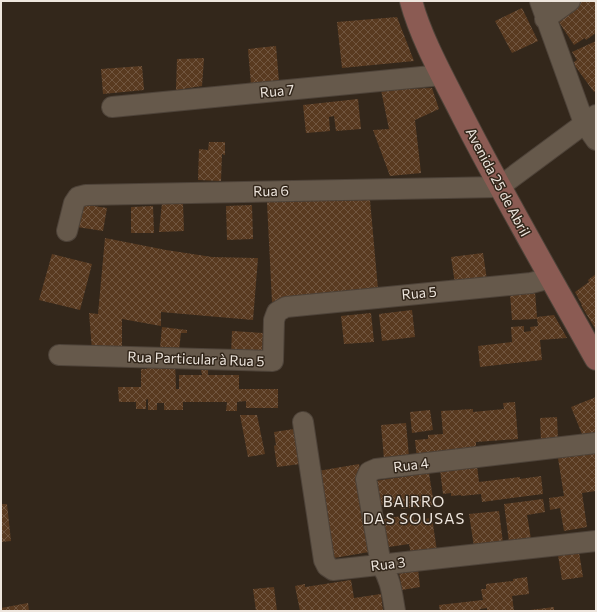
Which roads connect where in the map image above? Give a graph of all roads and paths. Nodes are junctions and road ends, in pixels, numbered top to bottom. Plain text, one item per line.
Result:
1 (411, 1) edge
2 (570, 1) edge
3 (543, 10) edge
4 (442, 76) junction
5 (112, 107) dead end
6 (590, 119) edge
7 (596, 140) edge
8 (499, 187) junction
9 (67, 231) dead end
10 (550, 278) junction
11 (286, 307) joint
12 (59, 355) dead end
13 (596, 359) edge
14 (303, 422) dead end
15 (596, 443) edge
16 (596, 541) edge
17 (381, 565) junction
18 (395, 611) edge

1 - 4 street, Avenida 25 de Abril
2 - 3 street
3 - 6 street
4 - 5 street, Rua 7
4 - 8 street, Avenida 25 de Abril
6 - 7 street
6 - 8 street
8 - 9 street, Rua 6
8 - 10 street, Avenida 25 de Abril
10 - 11 street, Rua 5
10 - 13 street, Avenida 25 de Abril
11 - 12 street, Rua Particular à Rua 5
14 - 17 street, Rua 3
15 - 17 street, Rua 4
16 - 17 street, Rua 3
17 - 18 street, Rua 4

